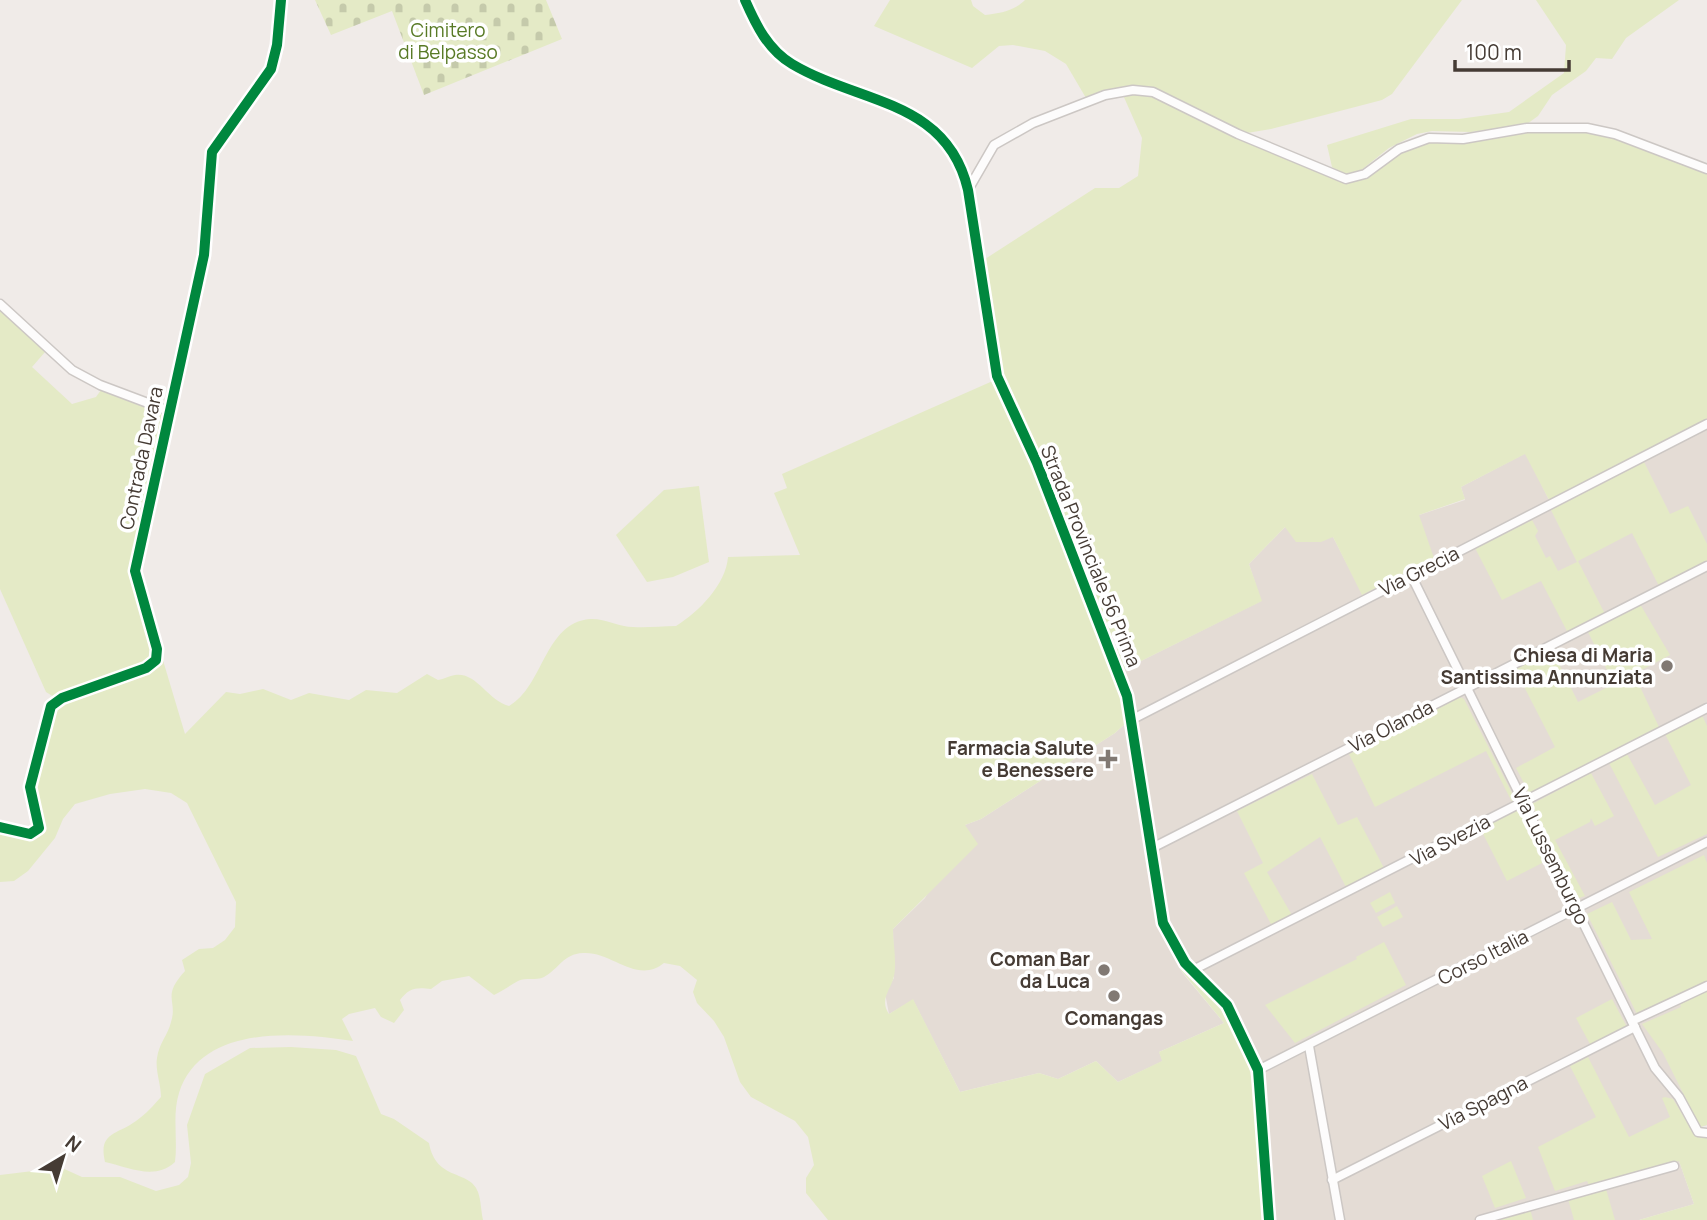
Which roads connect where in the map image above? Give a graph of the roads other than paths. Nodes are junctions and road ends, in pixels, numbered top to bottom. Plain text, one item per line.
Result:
1 (281, 0) edge
2 (745, 0) edge
3 (1707, 169) edge
4 (968, 190) junction
5 (0, 304) edge
6 (169, 411) junction
7 (1707, 424) edge
8 (1707, 566) edge
9 (1411, 575) junction
10 (1467, 688) junction
11 (1707, 708) edge
12 (1131, 720) junction
13 (1524, 801) junction
14 (0, 827) edge
15 (1707, 842) edge
16 (1150, 849) junction
17 (1577, 909) junction
18 (1193, 970) junction
19 (1707, 986) edge
20 (1633, 1024) junction
21 (1309, 1046) junction
22 (1258, 1070) junction
23 (1703, 1133) edge
24 (1674, 1166) dead end
25 (1332, 1180) junction
26 (1269, 1220) edge
27 (1340, 1220) edge
28 (1480, 1220) edge

1 - 6 street, Contrada Davara
2 - 4 street, Strada Provinciale 56 Prima
3 - 4 street
4 - 12 street, Strada Provinciale 56 Prima
5 - 6 street
6 - 14 street, Contrada Davara
7 - 9 street, Via Grecia
8 - 10 street, Via Olanda
9 - 10 street, Via Lussemburgo
9 - 12 street, Via Grecia
10 - 13 street, Via Lussemburgo
10 - 16 street, Via Olanda
11 - 13 street, Via Svezia
12 - 16 street, Strada Provinciale 56 Prima
13 - 17 street, Via Lussemburgo
13 - 18 street, Via Svezia
15 - 17 street, Corso Italia
16 - 18 street, Strada Provinciale 56 Prima
17 - 20 street, Via Lussemburgo
17 - 21 street, Corso Italia
18 - 22 street, Strada Provinciale 56 Prima
19 - 20 street, Via Spagna
20 - 23 street, Via Lussemburgo
20 - 25 street, Via Spagna
21 - 22 street, Corso Italia
21 - 25 street
22 - 26 street, Strada Provinciale 56 Prima
24 - 28 street
25 - 27 street

